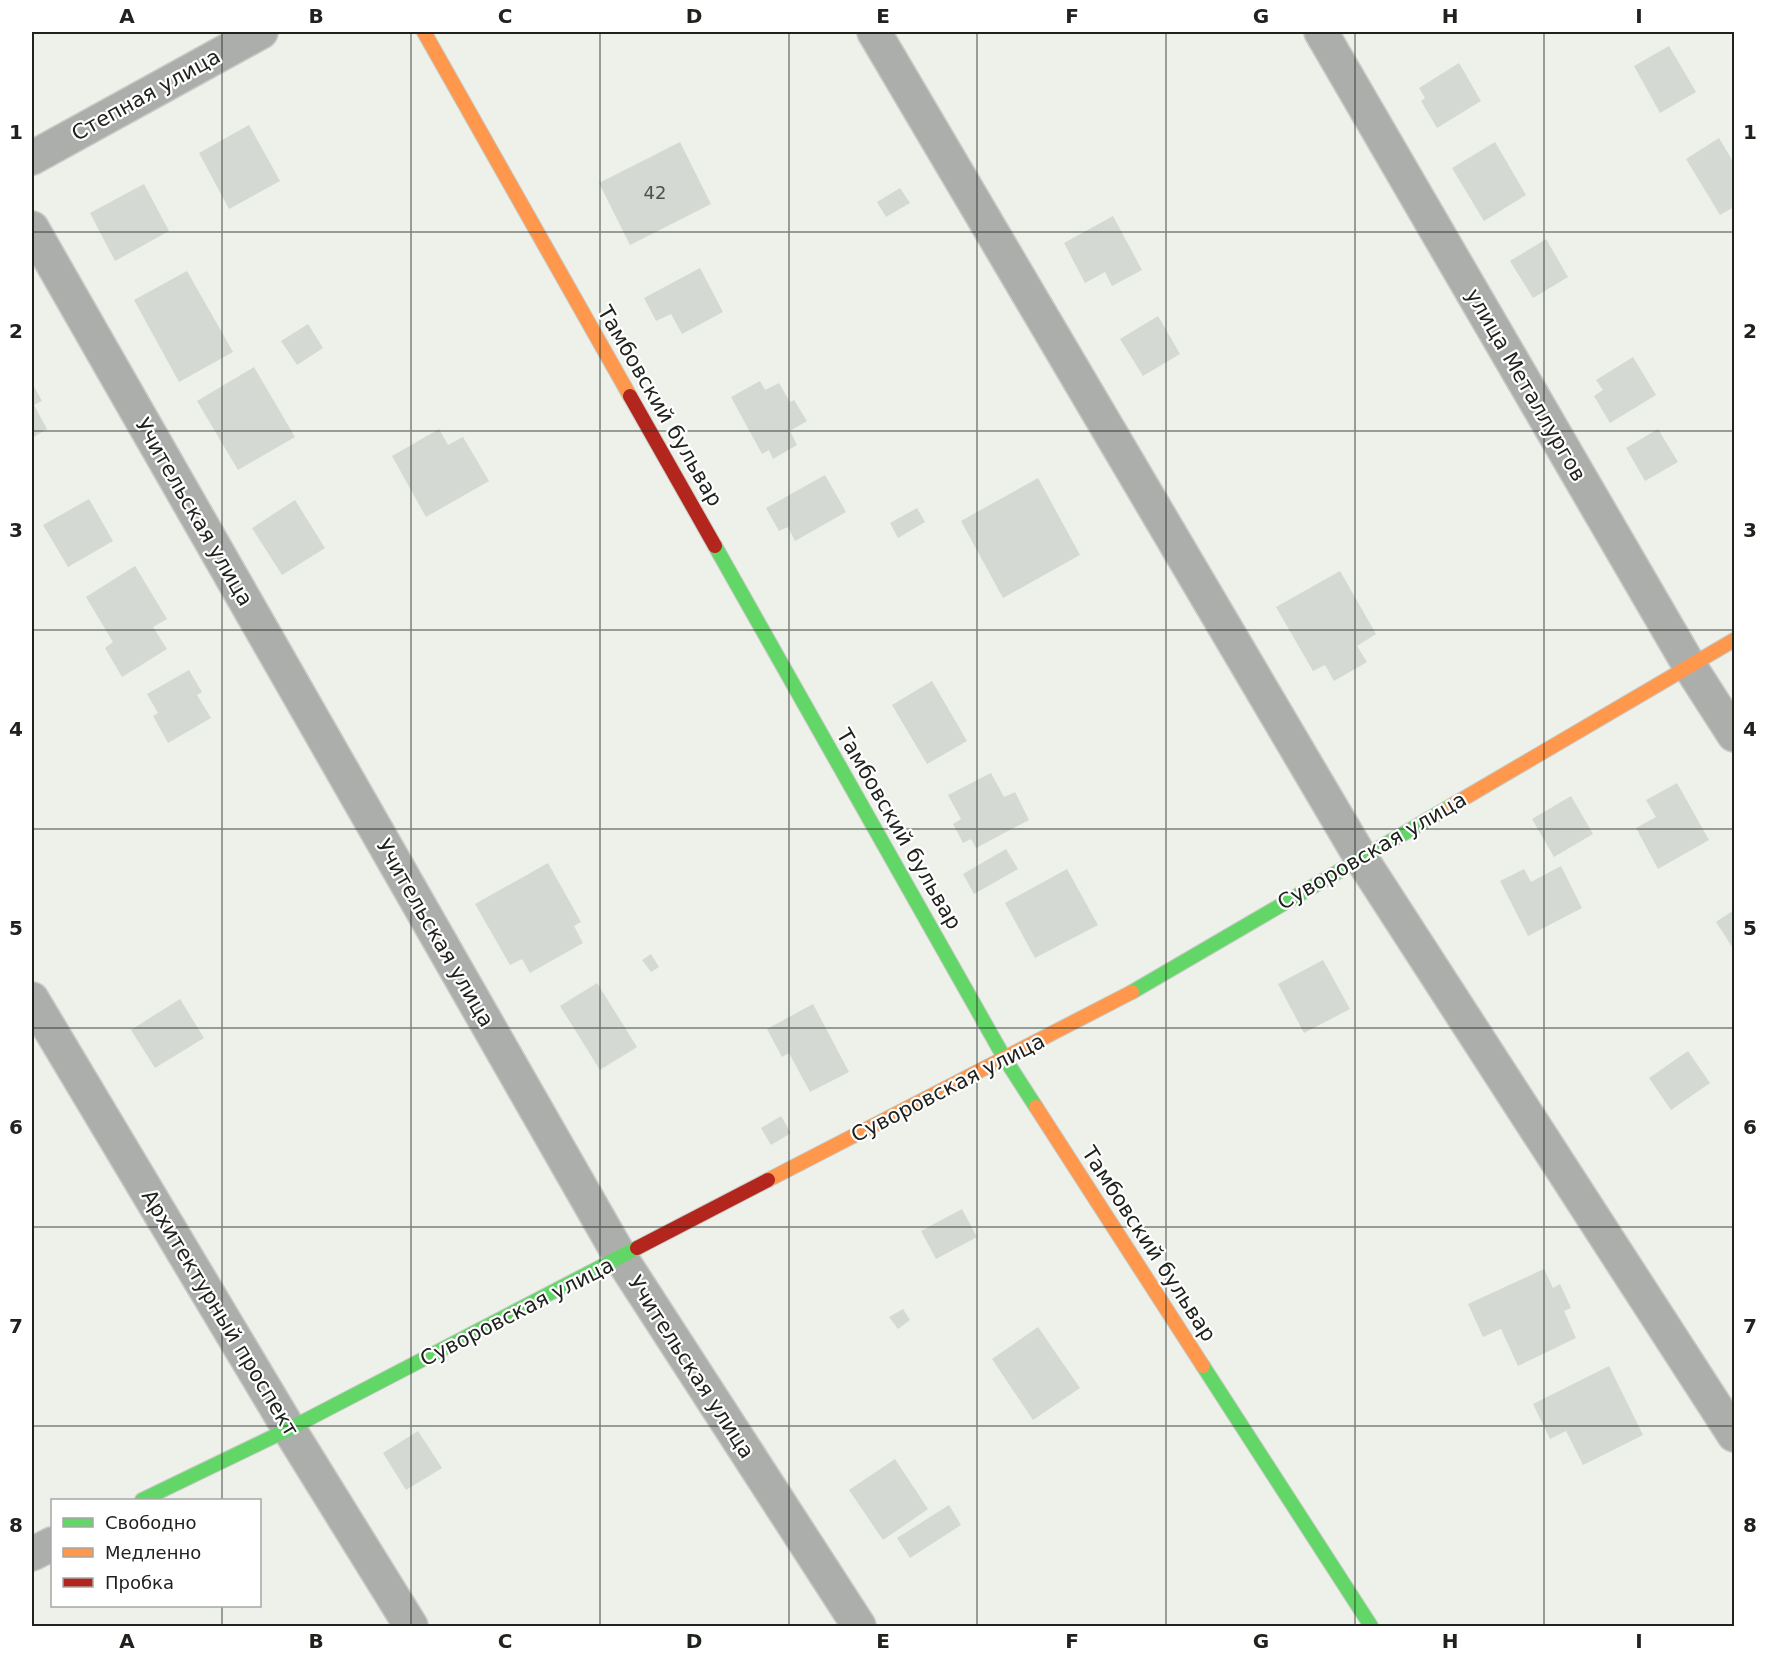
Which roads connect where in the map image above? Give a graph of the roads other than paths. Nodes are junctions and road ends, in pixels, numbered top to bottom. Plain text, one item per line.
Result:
1 (261, 32) edge
2 (424, 32) edge
3 (874, 32) edge
4 (1321, 32) edge
5 (32, 158) edge
6 (32, 228) edge
7 (1734, 640) edge
8 (1689, 665) junction
9 (1734, 735) edge
10 (1361, 858) junction
11 (32, 999) edge
12 (1005, 1059) junction
13 (621, 1258) junction
14 (289, 1430) junction
15 (1734, 1435) edge
16 (144, 1499) edge
17 (51, 1544) edge
18 (32, 1554) edge
19 (411, 1626) edge
20 (858, 1626) edge
21 (1371, 1626) edge

1 - 5 street, Степная улица
2 - 12 street, Тамбовский бульвар
3 - 10 street
4 - 8 street, улица Металлургов
6 - 13 street, Учительская улица
7 - 8 street, Суворовская улица
8 - 9 street, улица Металлургов
8 - 10 street, Суворовская улица
10 - 12 street, Суворовская улица
10 - 15 street
11 - 14 street, Архитектурный проспект
12 - 13 street, Суворовская улица
12 - 21 street, Тамбовский бульвар
13 - 14 street, Суворовская улица
13 - 20 street, Учительская улица
14 - 16 street, Суворовская улица
14 - 19 street, Архитектурный проспект
17 - 18 street

